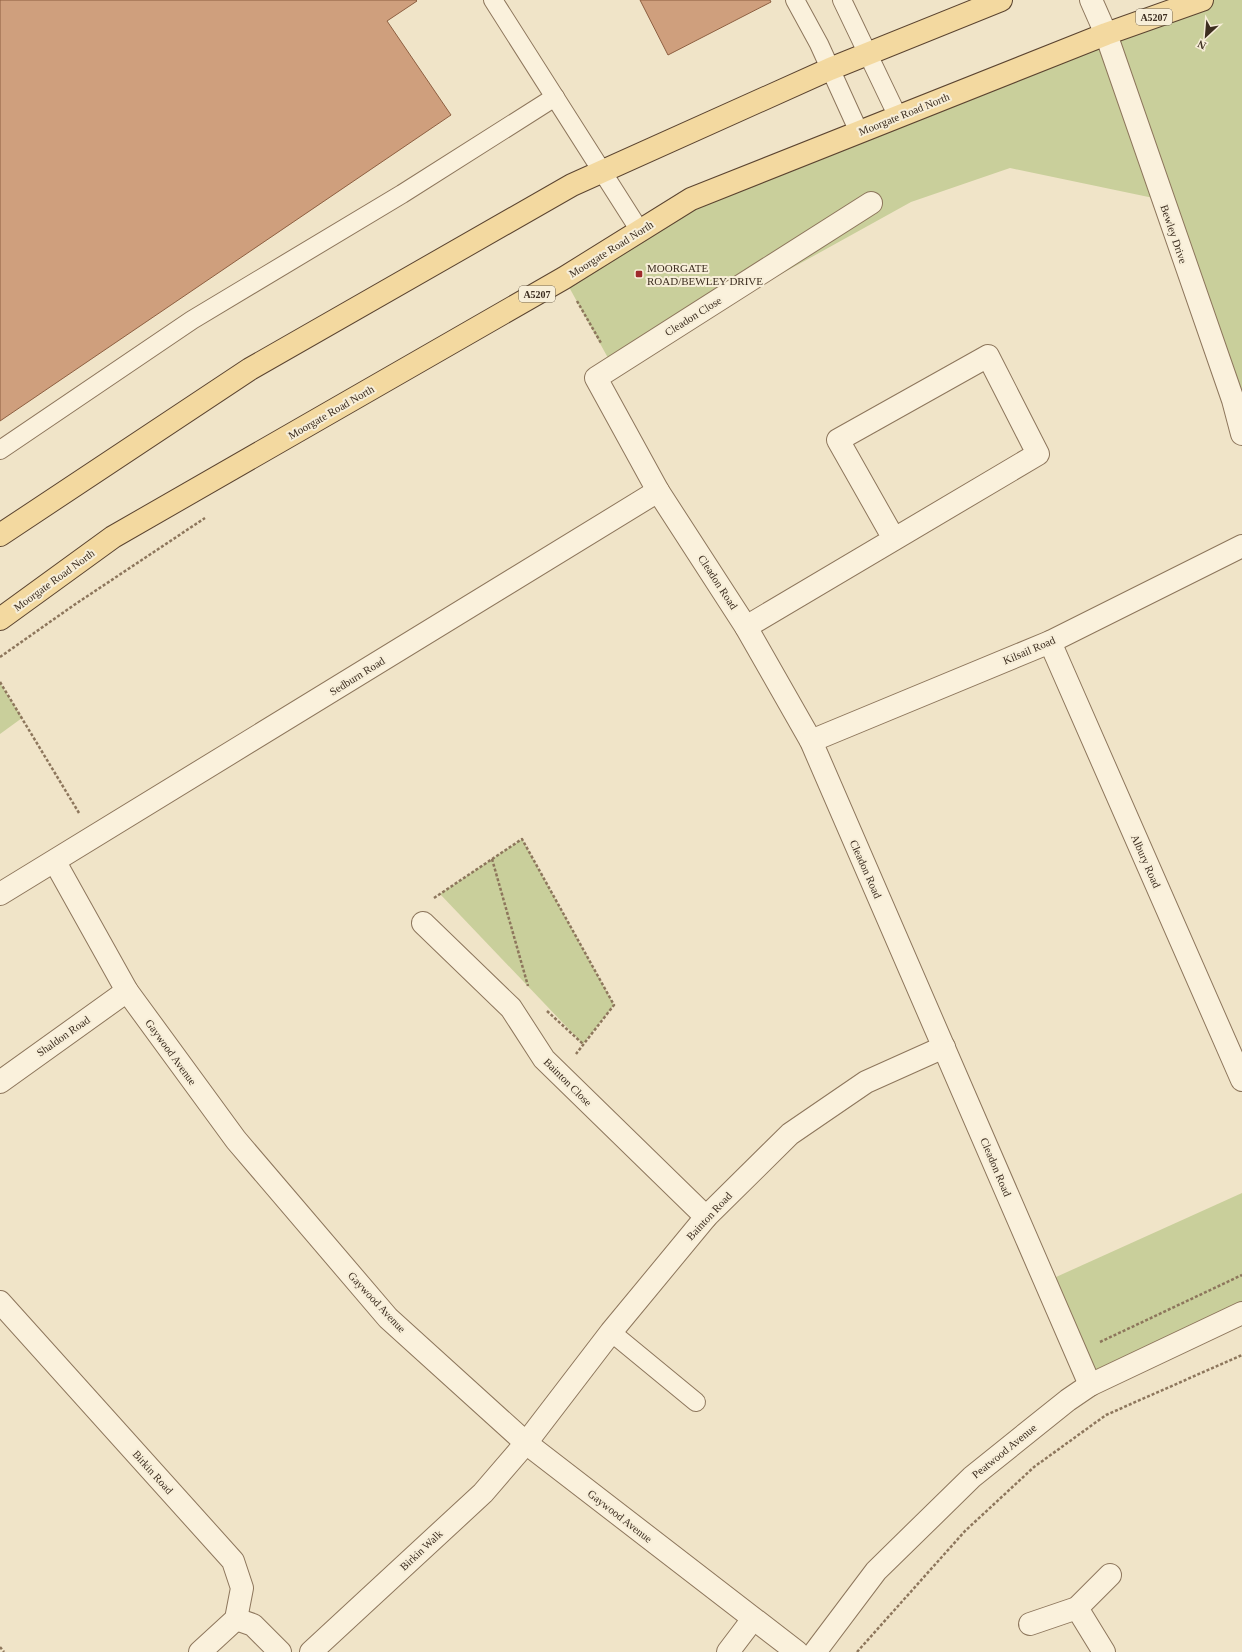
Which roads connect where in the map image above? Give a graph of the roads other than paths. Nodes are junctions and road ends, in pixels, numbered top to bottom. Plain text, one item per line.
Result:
1 (493, 0) edge
2 (795, 0) edge
3 (842, 0) edge
4 (1001, 0) edge
5 (1091, 0) edge
6 (1202, 0) edge
7 (1106, 34) junction
8 (867, 54) junction
9 (830, 69) junction
10 (555, 97) junction
11 (898, 117) junction
12 (859, 132) junction
13 (603, 171) junction
14 (871, 203) dead end
15 (640, 231) junction
16 (605, 372) joint
17 (1238, 398) edge
18 (1242, 434) edge
19 (0, 450) edge
20 (658, 491) junction
21 (0, 535) edge
22 (894, 540) junction
23 (1242, 546) edge
24 (0, 620) edge
25 (746, 627) junction
26 (1050, 642) junction
27 (811, 741) junction
28 (55, 862) junction
29 (0, 894) edge
30 (423, 923) dead end
31 (127, 992) junction
32 (944, 1047) junction
33 (1242, 1080) edge
34 (0, 1082) edge
35 (706, 1217) junction
36 (0, 1302) edge
37 (1242, 1313) edge
38 (611, 1332) junction
39 (1090, 1385) junction
40 (696, 1402) dead end
41 (526, 1443) junction
42 (1110, 1575) dead end
43 (1077, 1608) junction
44 (236, 1619) junction
45 (753, 1619) junction
46 (1030, 1624) dead end
47 (200, 1652) edge
48 (280, 1652) edge
49 (311, 1652) edge
50 (728, 1652) edge
51 (796, 1652) edge
52 (814, 1652) edge
53 (1104, 1652) edge

1 - 10 lane
2 - 9 lane
3 - 8 lane
4 - 8 main road
5 - 7 street, Bewley Drive
6 - 7 main road, Moorgate Road North / A5207
7 - 11 main road, Moorgate Road North / A5207
7 - 17 street, Bewley Drive
8 - 9 main road
8 - 11 lane
9 - 12 lane
9 - 13 main road
10 - 13 lane
10 - 19 lane
11 - 12 main road, Moorgate Road North / A5207
12 - 15 main road, Moorgate Road North / A5207
13 - 15 lane
13 - 21 main road
14 - 16 street, Cleadon Close
15 - 24 main road, Moorgate Road North / A5207
16 - 20 street, Cleadon Road
17 - 18 street, Bewley Drive
20 - 25 street, Cleadon Road
20 - 28 street, Sedburn Road
22 - 22 street
22 - 25 street
23 - 26 street, Kilsail Road
25 - 27 street, Cleadon Road
26 - 27 street, Kilsail Road
26 - 33 street, Albury Road
27 - 32 street, Cleadon Road
28 - 29 street, Sedburn Road
28 - 31 street, Gaywood Avenue
30 - 35 street, Bainton Close
31 - 34 street, Shaldon Road
31 - 41 street, Gaywood Avenue
32 - 35 street, Bainton Road
32 - 39 street, Cleadon Road
35 - 38 street, Bainton Road
36 - 44 street, Birkin Road
37 - 39 street, Peatwood Avenue
38 - 40 lane
38 - 41 street, Bainton Road
39 - 52 street, Peatwood Avenue
41 - 45 street, Gaywood Avenue
41 - 49 street, Birkin Walk
42 - 43 street
43 - 46 street
43 - 53 street
44 - 47 street
44 - 48 street
45 - 50 street
45 - 51 street, Gaywood Avenue

